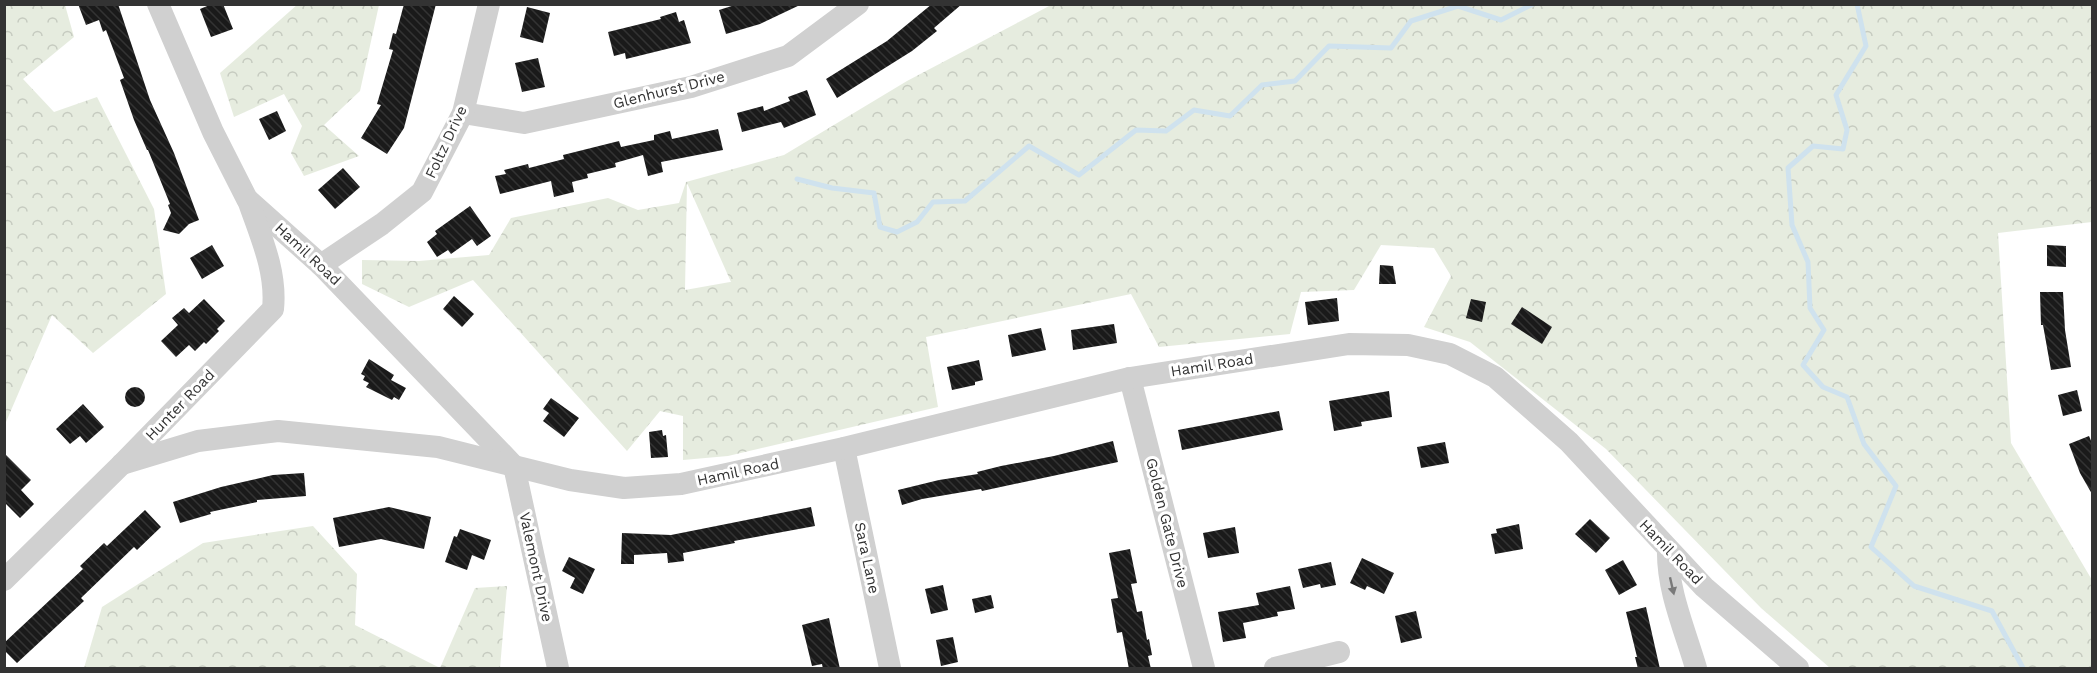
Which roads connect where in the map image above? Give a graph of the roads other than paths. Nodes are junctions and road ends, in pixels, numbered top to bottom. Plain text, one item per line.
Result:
1 (158, 4) edge
2 (489, 4) edge
3 (858, 4) edge
4 (463, 113) junction
5 (248, 199) junction
6 (321, 265) junction
7 (1130, 378) junction
8 (844, 448) junction
9 (122, 464) junction
10 (514, 466) junction
11 (1668, 550) junction
12 (9, 568) edge
13 (1704, 587) junction
14 (1682, 621) junction
15 (1339, 652) dead end
16 (558, 669) edge
17 (890, 669) edge
18 (1204, 669) edge
19 (1275, 669) edge
20 (1696, 669) edge
21 (1798, 669) edge

1 - 5 street, Hamil Road
2 - 4 street, Foltz Drive
3 - 4 street, Glenhurst Drive
4 - 6 street, Foltz Drive
5 - 6 street, Hamil Road
5 - 9 street, Hunter Road
6 - 10 street, Hamil Road
7 - 8 street, Hamil Road
7 - 11 street, Hamil Road
7 - 18 street, Golden Gate Drive
8 - 10 street, Hamil Road
8 - 17 street, Sara Lane
9 - 10 street, Hamil Road
9 - 12 street, Hunter Road
10 - 16 street, Valemont Drive
11 - 13 street, Hamil Road
11 -> 14 street
13 - 14 street
13 - 21 street, Hamil Road
14 - 20 street
15 - 19 street

